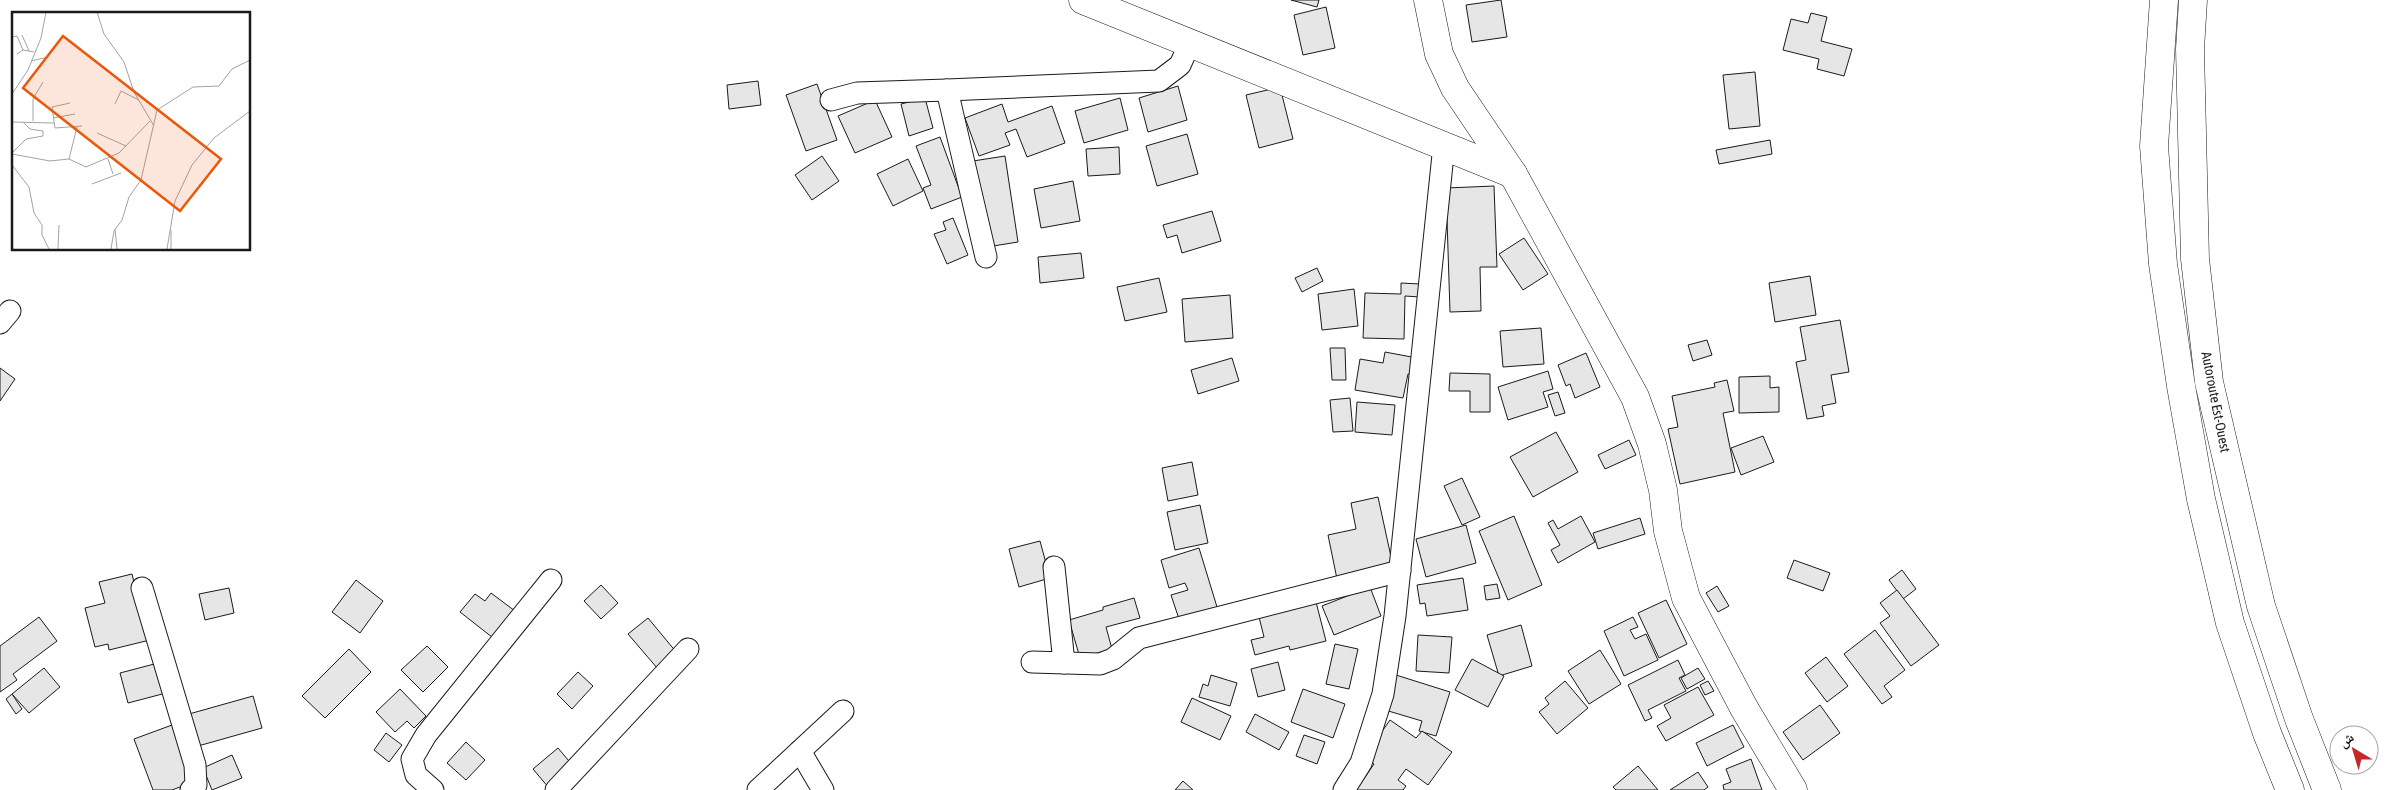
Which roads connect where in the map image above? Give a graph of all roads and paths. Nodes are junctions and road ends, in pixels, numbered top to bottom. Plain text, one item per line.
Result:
1 (1084, 0) edge
2 (1428, 0) edge
3 (2164, 0) edge
4 (2193, 0) edge
5 (1190, 43) junction
6 (947, 90) junction
7 (831, 100) dead end
8 (1444, 145) junction
9 (1513, 174) junction
10 (986, 257) dead end
11 (1054, 567) dead end
12 (1400, 571) junction
13 (551, 580) dead end
14 (142, 588) dead end
15 (688, 649) dead end
16 (1032, 662) dead end
17 (1064, 663) junction
18 (843, 711) dead end
19 (800, 751) junction
20 (191, 790) edge
21 (433, 790) edge
22 (556, 790) edge
23 (758, 790) edge
24 (823, 790) edge
25 (1344, 790) edge
26 (1793, 790) edge
27 (2290, 790) edge
28 (2327, 790) edge

1 - 5 main road
2 - 9 main road
3 - 27 main road
4 - 28 main road, Autoroute Est-Ouest
5 - 6 street
5 - 8 main road
6 - 7 street
6 - 10 street
8 - 9 main road
8 - 12 street
9 - 26 main road
11 - 17 street
12 - 17 street
12 - 25 street
13 - 21 street
14 - 20 street
15 - 22 street
16 - 17 street
18 - 19 street
19 - 23 street
19 - 24 street

